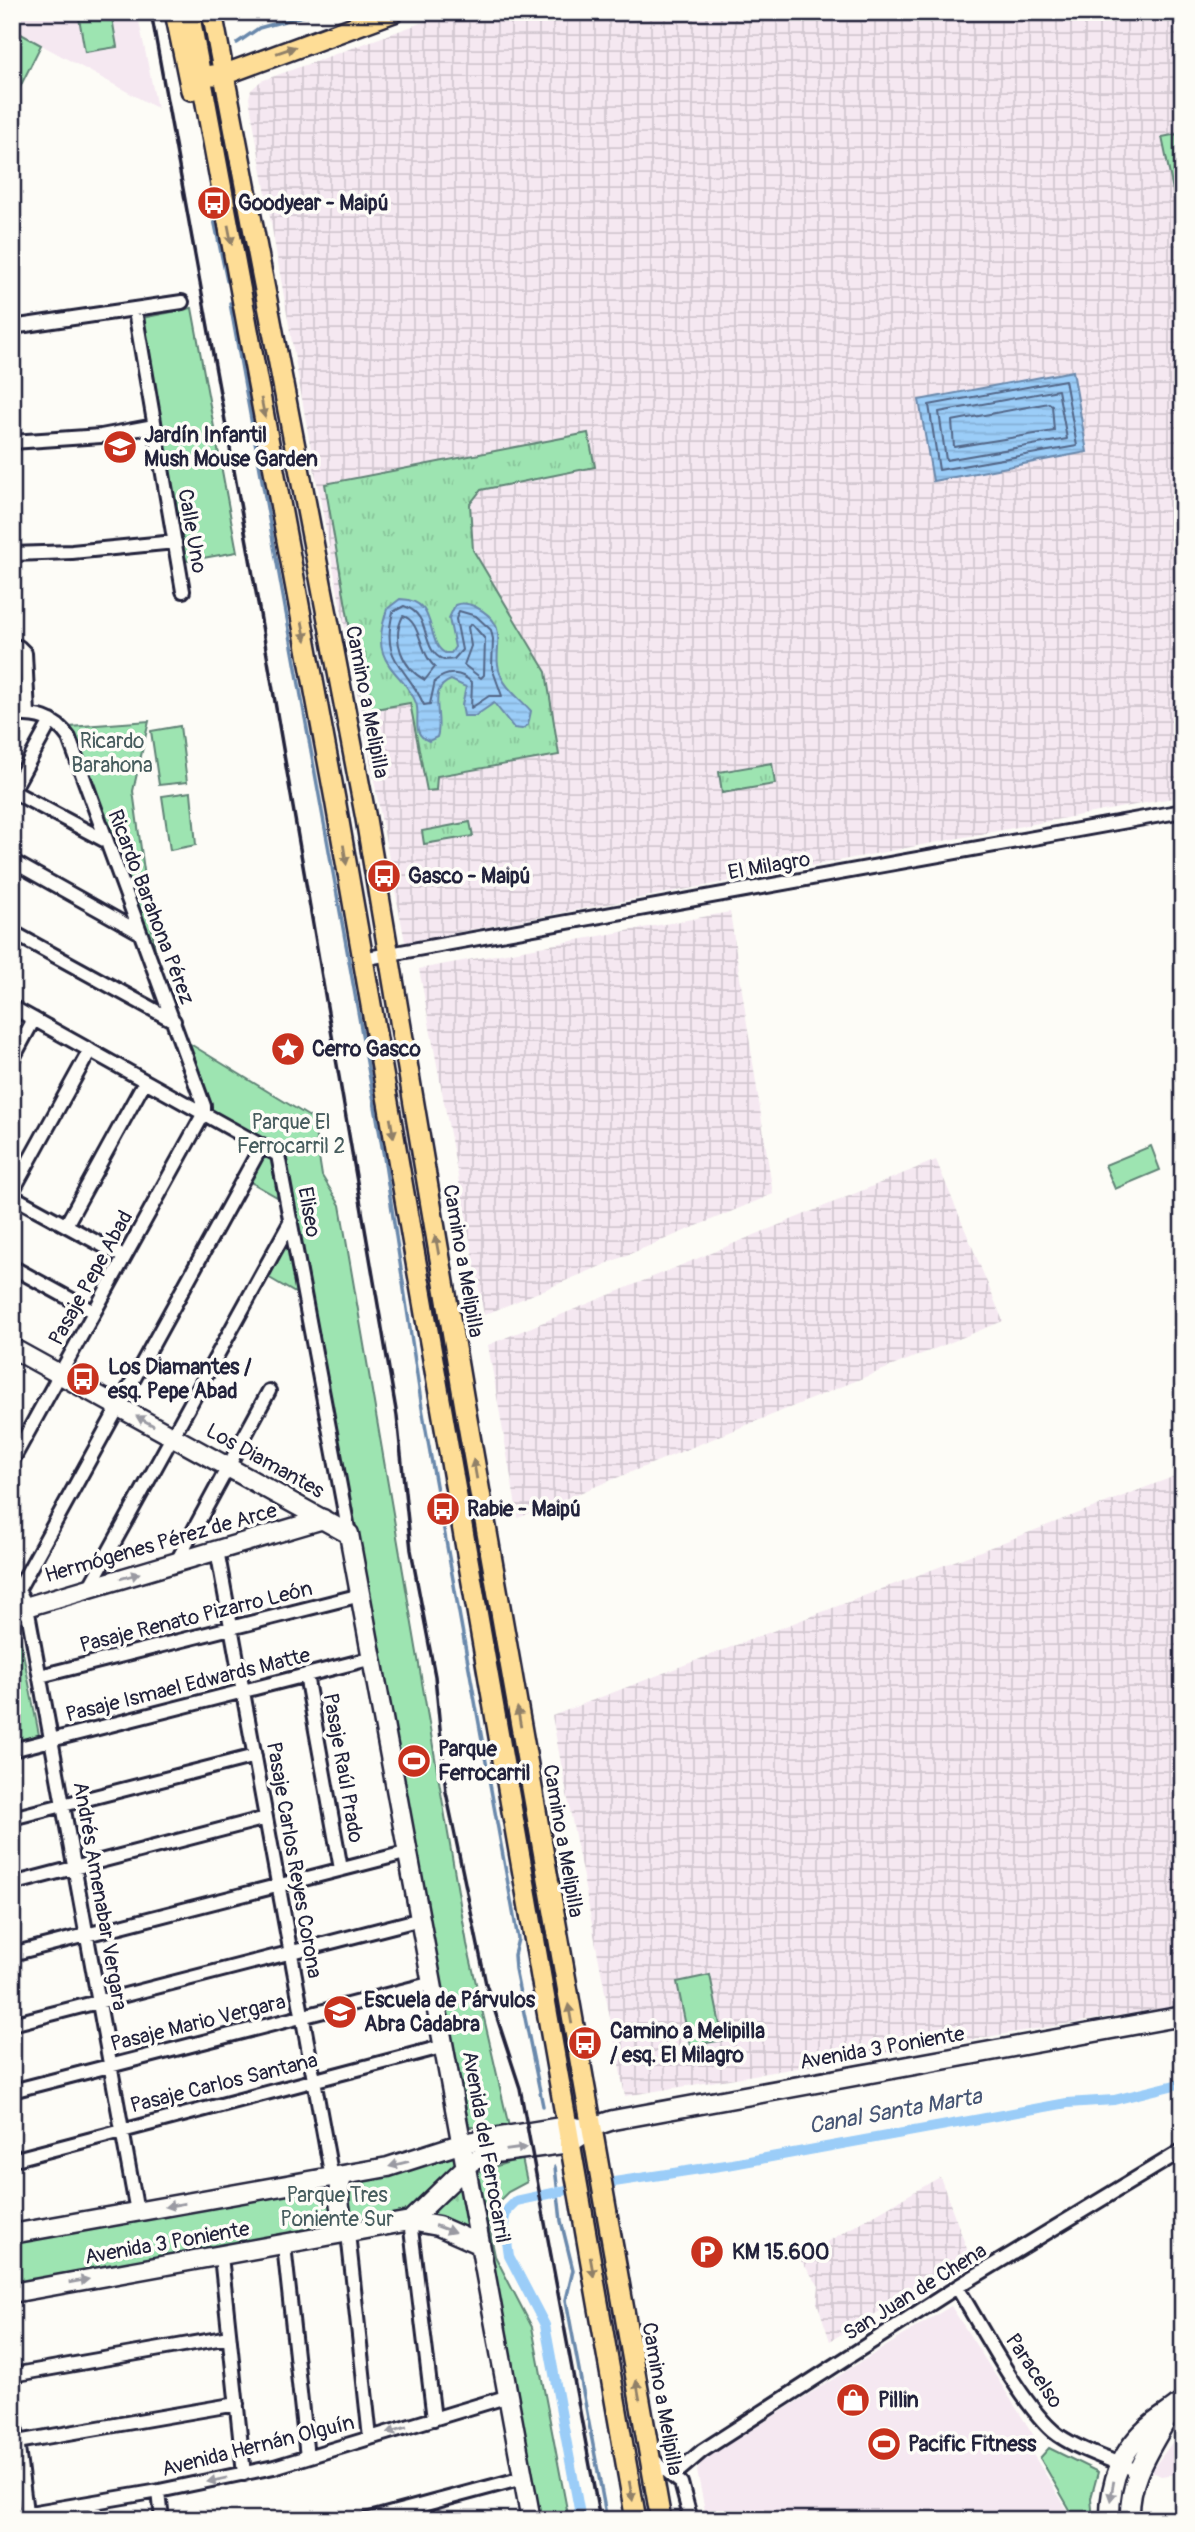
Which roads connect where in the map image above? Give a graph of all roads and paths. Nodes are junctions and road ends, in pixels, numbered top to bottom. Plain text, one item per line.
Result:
1 (175, 12) edge
2 (189, 12) edge
3 (212, 12) edge
4 (394, 12) edge
5 (199, 66) junction
6 (223, 75) junction
7 (218, 168) junction
8 (182, 302) dead end
9 (135, 311) junction
10 (12, 327) edge
11 (154, 426) junction
12 (12, 442) edge
13 (175, 542) junction
14 (12, 554) edge
15 (183, 592) dead end
16 (12, 647) edge
17 (28, 714) junction
18 (12, 715) edge
19 (51, 721) junction
20 (12, 791) edge
21 (1183, 811) edge
22 (104, 840) junction
23 (12, 862) edge
24 (12, 932) edge
25 (139, 932) junction
26 (387, 955) junction
27 (362, 959) junction
28 (12, 1007) edge
29 (34, 1020) junction
30 (174, 1021) junction
31 (90, 1050) junction
32 (12, 1060) edge
33 (145, 1080) junction
34 (411, 1091) junction
35 (386, 1096) junction
36 (204, 1113) junction
37 (262, 1145) junction
38 (12, 1194) edge
39 (292, 1221) junction
40 (66, 1225) junction
41 (124, 1257) junction
42 (12, 1266) edge
43 (94, 1311) junction
44 (449, 1317) junction
45 (425, 1322) junction
46 (12, 1348) edge
47 (60, 1374) junction
48 (269, 1391) dead end
49 (119, 1407) junction
50 (467, 1419) junction
51 (443, 1423) junction
52 (172, 1436) junction
53 (12, 1461) edge
54 (228, 1466) junction
55 (291, 1501) junction
56 (323, 1519) junction
57 (273, 1534) junction
58 (349, 1534) junction
59 (217, 1550) junction
60 (176, 1563) junction
61 (15, 1588) edge
62 (89, 1588) junction
63 (361, 1595) junction
64 (27, 1607) edge
65 (231, 1628) junction
66 (373, 1658) junction
67 (306, 1675) junction
68 (40, 1676) junction
69 (243, 1691) junction
70 (51, 1740) junction
71 (12, 1750) edge
72 (255, 1756) junction
73 (64, 1805) junction
74 (12, 1818) edge
75 (266, 1818) junction
76 (409, 1852) junction
77 (75, 1867) junction
78 (341, 1869) junction
79 (12, 1884) edge
80 (278, 1885) junction
81 (421, 1919) junction
82 (87, 1934) junction
83 (291, 1952) junction
84 (12, 1954) edge
85 (433, 1983) junction
86 (100, 2001) junction
87 (303, 2016) junction
88 (1183, 2016) edge
89 (12, 2024) edge
90 (445, 2046) junction
91 (112, 2065) junction
92 (314, 2080) junction
93 (12, 2091) edge
94 (124, 2129) junction
95 (591, 2129) junction
96 (569, 2134) junction
97 (463, 2143) junction
98 (1183, 2150) edge
99 (12, 2160) edge
100 (465, 2166) junction
101 (337, 2177) junction
102 (137, 2212) junction
103 (410, 2221) junction
104 (12, 2233) edge
105 (349, 2233) junction
106 (479, 2244) junction
107 (284, 2245) junction
108 (221, 2256) junction
109 (957, 2287) junction
110 (12, 2293) edge
111 (229, 2337) junction
112 (12, 2375) edge
113 (509, 2396) junction
114 (12, 2400) edge
115 (237, 2404) junction
116 (1177, 2407) edge
117 (434, 2419) junction
118 (370, 2438) junction
119 (17, 2442) junction
120 (307, 2457) junction
121 (650, 2457) junction
122 (1119, 2463) junction
123 (1138, 2470) junction
124 (244, 2474) junction
125 (674, 2475) junction
126 (523, 2478) junction
127 (159, 2491) junction
128 (94, 2503) junction
129 (419, 2505) junction
130 (12, 2516) edge
131 (26, 2517) edge
132 (96, 2520) edge
133 (162, 2520) edge
134 (366, 2520) edge
135 (423, 2520) edge
136 (530, 2520) edge
137 (636, 2520) edge
138 (661, 2520) edge
139 (691, 2520) edge
140 (1110, 2520) edge
141 (1130, 2520) edge

1 - 7 main road
2 - 5 main road
3 - 6 main road, Camino a Melipilla
6 -> 4 main road
5 - 6 main road
5 - 7 main road
6 - 26 main road, Camino a Melipilla
7 -> 27 main road
8 - 9 street
9 - 10 street
9 - 11 street, Calle Uno
11 - 12 street
11 - 13 street, Calle Uno
13 - 14 street
13 - 15 street, Calle Uno
16 - 17 street
17 - 18 street
17 - 19 street
19 - 20 street
19 - 22 street, Ricardo Barahona Pérez
20 - 22 street
21 - 26 street, El Milagro
22 - 25 street, Ricardo Barahona Pérez
23 - 25 street
24 - 30 street
25 - 30 street, Ricardo Barahona Pérez
26 - 27 street, El Milagro
26 - 34 main road, Camino a Melipilla
27 - 35 main road
28 - 29 street, Eliseo
29 - 31 street, Eliseo
29 - 32 street
30 - 36 street, Ricardo Barahona Pérez
31 - 33 street, Eliseo
31 - 38 street
33 - 36 street, Eliseo
33 - 40 street
34 - 35 main road
44 -> 34 main road, Camino a Melipilla
35 -> 45 main road
36 - 37 street, Eliseo
36 - 41 street, Pasaje Pepe Abad
37 - 39 street, Eliseo
37 - 49 street
38 - 40 street
39 - 52 street
39 - 58 street, Eliseo
40 - 41 street
41 - 43 street, Pasaje Pepe Abad
42 - 43 street
43 - 47 street, Pasaje Pepe Abad
44 - 45 main road
44 - 50 main road, Camino a Melipilla
45 - 51 main road
46 - 47 street, Los Diamantes
47 - 49 street, Los Diamantes
47 - 53 street, Pasaje Pepe Abad
48 - 54 street
52 -> 49 street, Los Diamantes
49 - 61 street
50 - 51 main road
95 -> 50 main road, Camino a Melipilla
51 - 96 main road
52 - 54 street, Los Diamantes
52 - 62 street
54 - 55 street, Los Diamantes
54 - 60 street
55 - 56 street, Los Diamantes
55 - 57 street
56 - 57 street, Hermógenes Pérez de Arce
56 - 58 street, Los Diamantes
57 - 59 street, Hermógenes Pérez de Arce
58 - 63 street, Avenida del Ferrocarril
59 - 60 street, Hermógenes Pérez de Arce
59 - 65 street, Pasaje Carlos Reyes Corona
62 -> 60 street, Hermógenes Pérez de Arce
61 - 64 street, Andrés Amenabar Vergara
62 - 64 street, Hermógenes Pérez de Arce
63 - 65 street, Pasaje Renato Pizarro León
63 - 66 street, Avenida del Ferrocarril
64 - 68 street, Andrés Amenabar Vergara
65 - 68 street, Pasaje Renato Pizarro León
65 - 69 street, Pasaje Carlos Reyes Corona
66 - 67 street, Pasaje Ismael Edwards Matte
66 - 76 street, Avenida del Ferrocarril
67 - 69 street, Pasaje Ismael Edwards Matte
67 - 78 street, Pasaje Raúl Prado
68 - 70 street, Andrés Amenabar Vergara
69 - 70 street, Pasaje Ismael Edwards Matte
69 - 72 street, Pasaje Carlos Reyes Corona
70 - 71 street, Pasaje Ismael Edwards Matte
70 - 73 street, Andrés Amenabar Vergara
72 - 73 street
72 - 75 street, Pasaje Carlos Reyes Corona
73 - 74 street
73 - 77 street, Andrés Amenabar Vergara
75 - 77 street
75 - 80 street, Pasaje Carlos Reyes Corona
76 - 78 street
76 - 81 street, Avenida del Ferrocarril
77 - 79 street
77 - 82 street, Andrés Amenabar Vergara
78 - 80 street
80 - 82 street
80 - 83 street, Pasaje Carlos Reyes Corona
81 - 83 street
81 - 85 street, Avenida del Ferrocarril
82 - 84 street
82 - 86 street, Andrés Amenabar Vergara
83 - 86 street
83 - 87 street, Pasaje Carlos Reyes Corona
85 - 87 street, Pasaje Mario Vergara
85 - 90 street, Avenida del Ferrocarril
86 - 89 street
86 - 91 street, Andrés Amenabar Vergara
87 - 91 street, Pasaje Mario Vergara
87 - 92 street, Pasaje Carlos Reyes Corona
88 - 95 street, Avenida 3 Poniente
90 - 92 street, Pasaje Carlos Santana
90 - 97 street, Avenida del Ferrocarril
91 - 93 street, Pasaje Mario Vergara
91 - 94 street, Andrés Amenabar Vergara
92 - 94 street, Pasaje Carlos Santana
92 - 101 street, Pasaje Carlos Reyes Corona
94 - 99 street, Pasaje Carlos Santana
94 - 102 street, Andrés Amenabar Vergara
95 - 96 street, Avenida 3 Poniente
121 -> 95 main road, Camino a Melipilla
96 - 97 street, Avenida 3 Poniente
100 -> 96 street, Avenida 3 Poniente
96 -> 137 main road
97 - 100 street, Avenida del Ferrocarril
97 -> 101 street, Avenida 3 Poniente
98 - 109 street, San Juan de Chena
100 - 103 street, Avenida 3 Poniente
100 - 106 street, Avenida del Ferrocarril
101 -> 102 street, Avenida 3 Poniente
101 - 105 street
102 - 104 street, Avenida 3 Poniente
103 - 105 street, Avenida 3 Poniente
103 -> 106 street
103 - 117 street
105 - 107 street, Avenida 3 Poniente
105 - 118 street
106 - 113 street, Avenida del Ferrocarril
107 - 108 street, Avenida 3 Poniente
107 - 120 street
110 -> 108 street, Avenida 3 Poniente
108 - 111 street
109 - 122 street, Paracelso
109 - 125 street, San Juan de Chena
111 - 112 street
111 - 115 street
113 - 117 street, Avenida Hernán Olguín
113 - 126 street, Avenida del Ferrocarril
114 - 119 street
115 - 119 street
115 - 124 street
116 - 122 street
116 - 123 street
117 -> 118 street, Avenida Hernán Olguín
118 - 120 street, Avenida Hernán Olguín
119 - 131 street
120 - 124 street, Avenida Hernán Olguín
121 - 125 street
121 - 138 main road, Camino a Melipilla
122 - 123 street, Paracelso
122 -> 140 street
123 - 141 street
124 -> 127 street, Avenida Hernán Olguín
125 - 139 street
126 - 129 street
126 - 136 street, Avenida del Ferrocarril
127 - 128 street, Avenida Hernán Olguín
127 - 133 street
128 - 131 street, Avenida Hernán Olguín
128 - 132 street
129 - 134 street
129 - 135 street
130 - 131 street, Avenida Hernán Olguín

